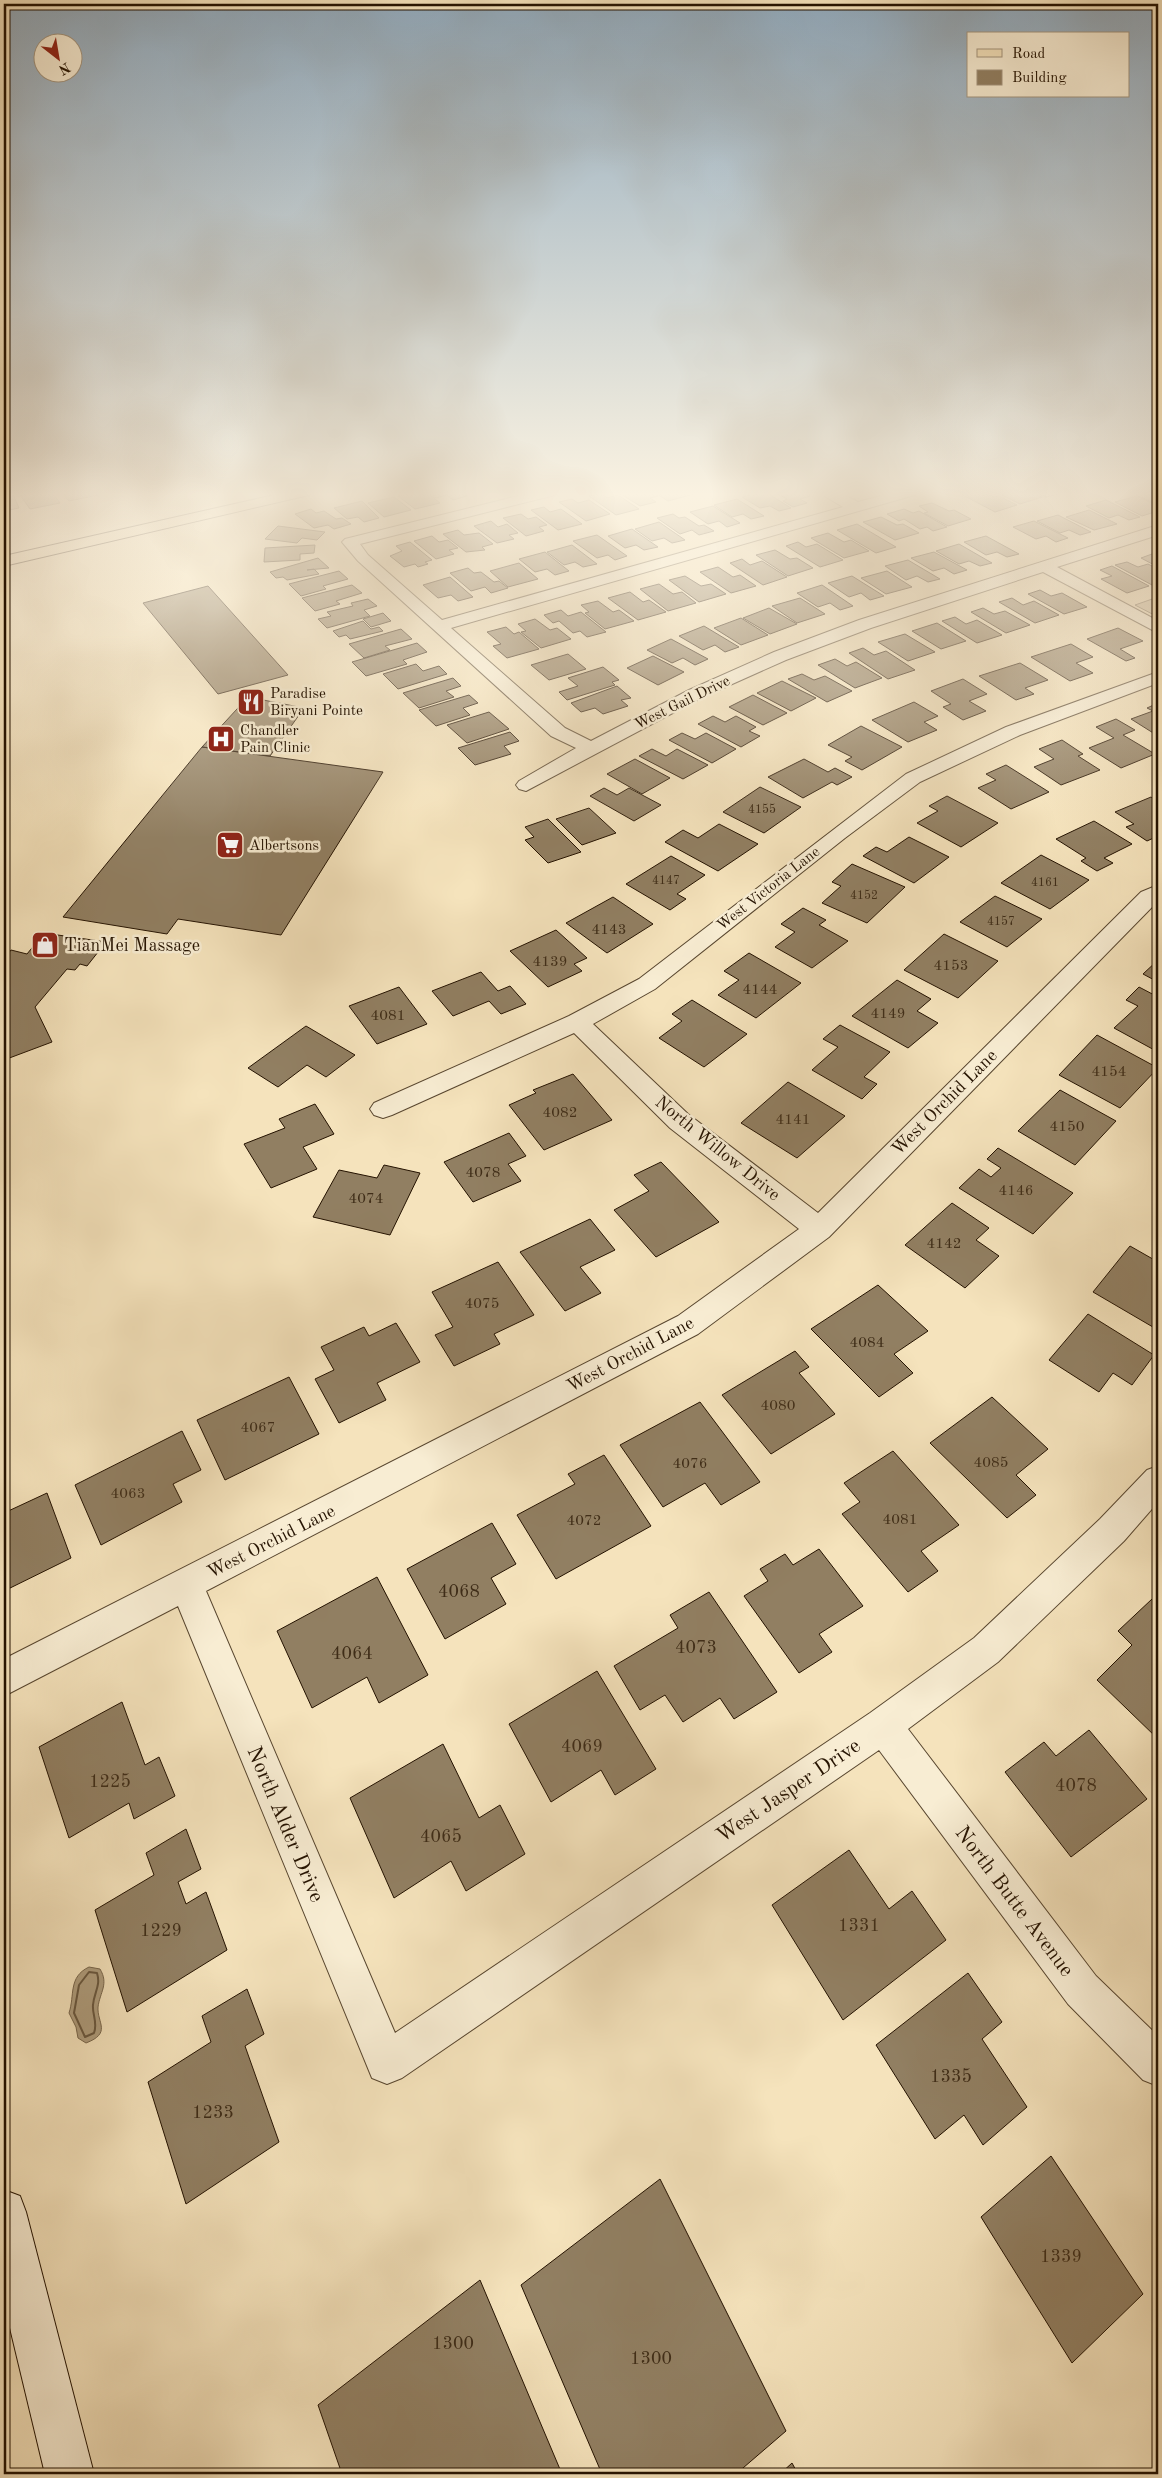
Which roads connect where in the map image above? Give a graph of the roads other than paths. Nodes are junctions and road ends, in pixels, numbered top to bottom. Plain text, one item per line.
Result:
1 (417, 607) edge
2 (508, 607) edge
3 (920, 607) edge
4 (1118, 607) edge
5 (439, 626) junction
6 (1158, 628) edge
7 (1158, 677) edge
8 (590, 748) junction
9 (526, 785) dead end
10 (1155, 897) edge
11 (578, 1022) junction
12 (383, 1109) dead end
13 (819, 1229) junction
14 (1158, 1480) edge
15 (186, 1585) junction
16 (4, 1678) edge
17 (883, 1726) junction
18 (387, 2063) joint
19 (1158, 2065) edge
20 (4, 2212) edge
21 (70, 2474) edge

1 - 5 street
2 - 5 street
3 - 8 street, West Gail Drive
4 - 6 street
5 - 8 street
7 - 11 street, West Victoria Lane
8 - 9 street, West Gail Drive
10 - 13 street, West Orchid Lane
11 - 12 street, West Victoria Lane
11 - 13 street, North Willow Drive
13 - 15 street, West Orchid Lane
14 - 17 street, West Jasper Drive
15 - 16 street, West Orchid Lane
15 - 18 street, North Alder Drive
17 - 18 street, West Jasper Drive
17 - 19 street, North Butte Avenue
20 - 21 street

